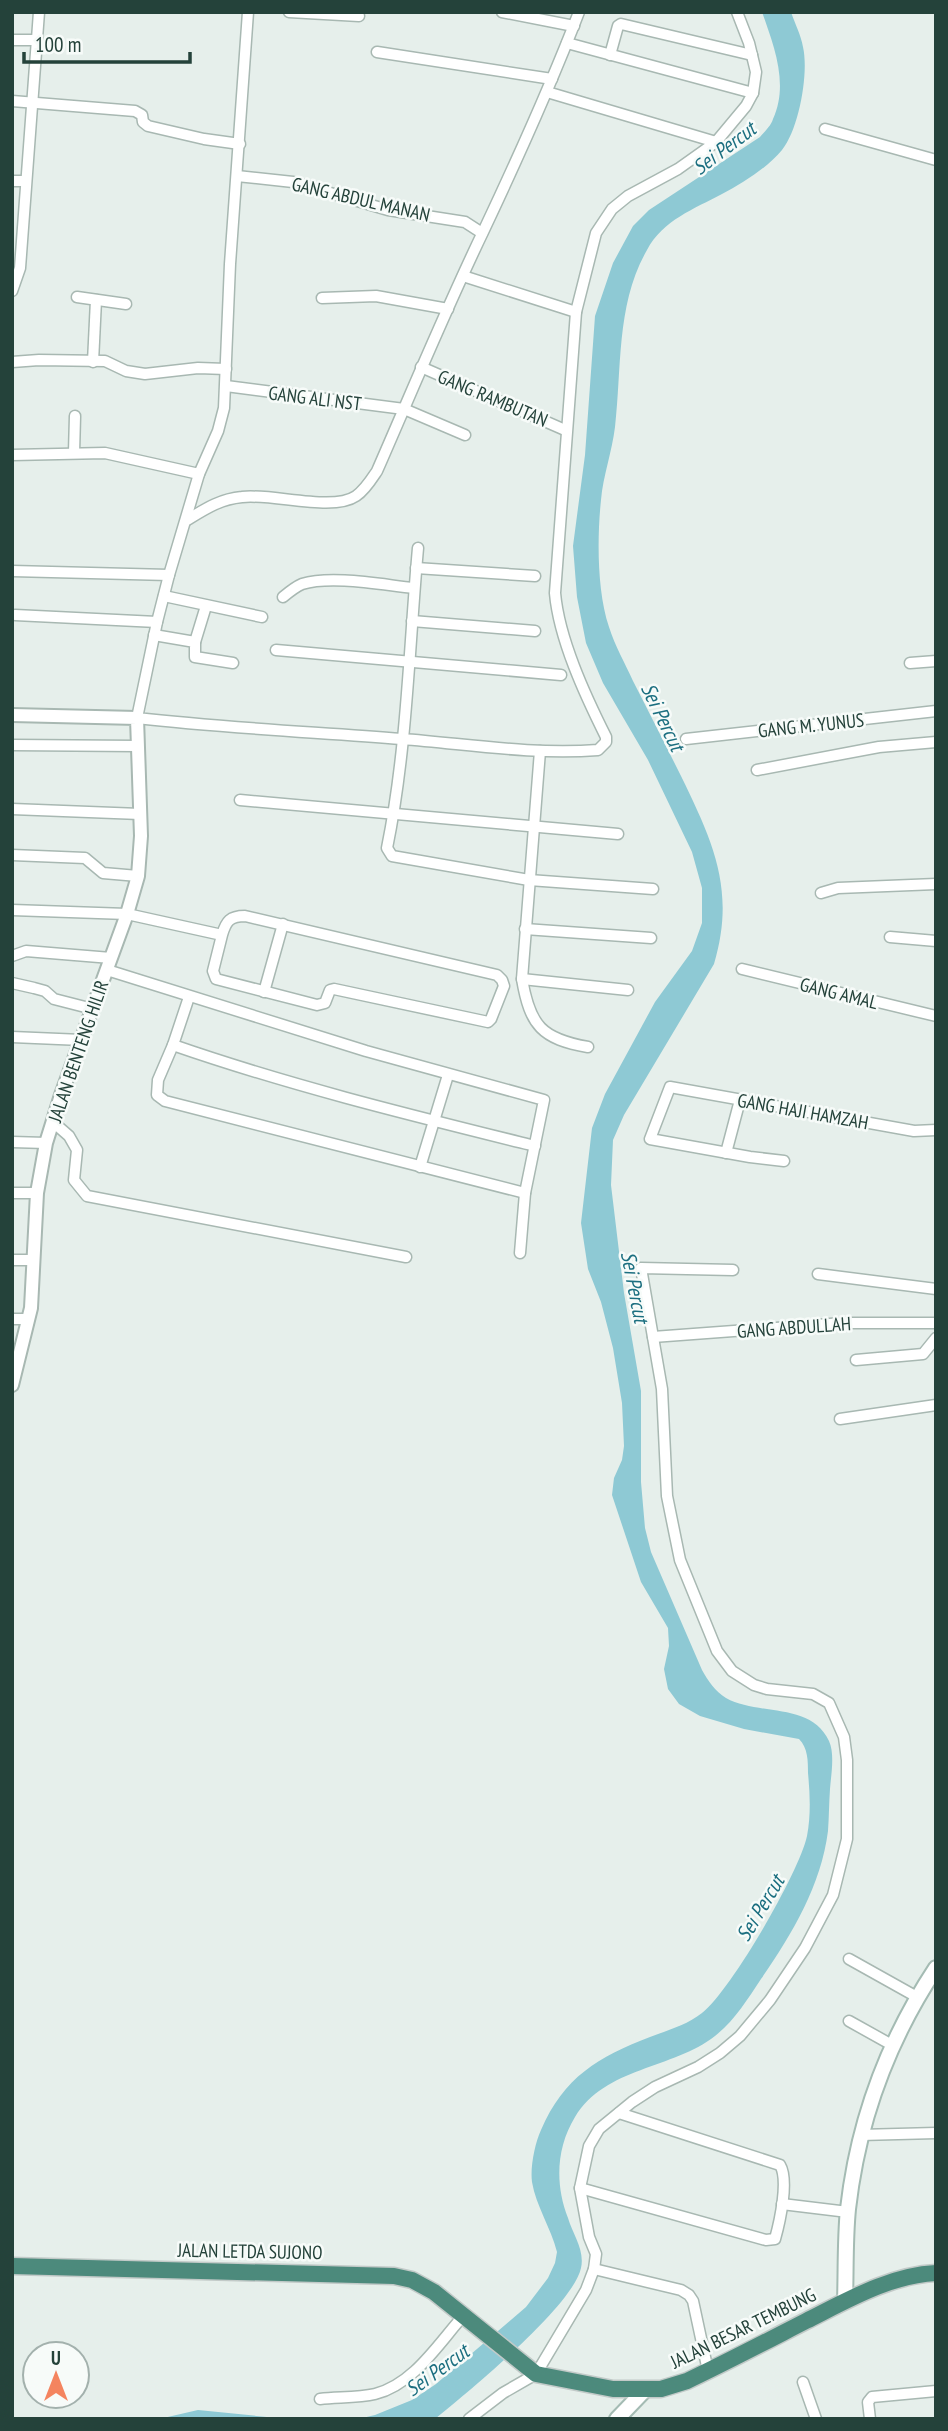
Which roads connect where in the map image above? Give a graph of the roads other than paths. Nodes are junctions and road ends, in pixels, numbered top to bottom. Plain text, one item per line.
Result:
1 (39, 12) edge
2 (248, 12) edge
3 (289, 12) edge
4 (502, 12) edge
5 (579, 12) edge
6 (737, 12) edge
7 (359, 16) dead end
8 (574, 26) junction
9 (12, 40) edge
10 (38, 40) junction
11 (567, 43) junction
12 (377, 52) dead end
13 (610, 55) junction
14 (752, 55) junction
15 (552, 79) junction
16 (547, 92) junction
17 (752, 93) junction
18 (12, 101) edge
19 (33, 102) junction
20 (825, 129) dead end
21 (716, 142) junction
22 (240, 144) junction
23 (936, 160) edge
24 (237, 176) junction
25 (12, 181) edge
26 (25, 181) junction
27 (17, 232) edge
28 (482, 233) junction
29 (16, 268) edge
30 (463, 276) junction
31 (13, 286) edge
32 (76, 297) dead end
33 (322, 298) dead end
34 (96, 300) junction
35 (126, 303) dead end
36 (448, 309) junction
37 (576, 312) junction
38 (12, 362) edge
39 (93, 362) junction
40 (421, 367) junction
41 (226, 369) junction
42 (226, 386) junction
43 (404, 409) junction
44 (75, 416) dead end
45 (565, 430) junction
46 (465, 435) dead end
47 (74, 453) junction
48 (12, 456) edge
49 (199, 474) junction
50 (187, 520) junction
51 (418, 548) dead end
52 (416, 568) junction
53 (12, 571) edge
54 (169, 575) junction
55 (535, 576) dead end
56 (414, 589) junction
57 (164, 596) junction
58 (283, 597) dead end
59 (206, 606) junction
60 (15, 615) dead end
61 (262, 617) dead end
62 (157, 621) junction
63 (412, 621) junction
64 (535, 631) dead end
65 (154, 635) junction
66 (195, 642) junction
67 (276, 650) dead end
68 (936, 661) edge
69 (233, 663) dead end
70 (408, 663) junction
71 (910, 663) dead end
72 (561, 675) dead end
73 (936, 711) edge
74 (12, 715) edge
75 (137, 718) junction
76 (686, 738) dead end
77 (403, 739) junction
78 (936, 742) edge
79 (12, 745) edge
80 (137, 747) junction
81 (540, 751) junction
82 (757, 770) dead end
83 (240, 800) dead end
84 (12, 809) edge
85 (140, 814) junction
86 (394, 814) junction
87 (536, 826) junction
88 (618, 834) dead end
89 (12, 855) edge
90 (138, 876) junction
91 (529, 880) junction
92 (936, 884) edge
93 (653, 889) dead end
94 (821, 893) dead end
95 (12, 910) edge
96 (127, 914) junction
97 (283, 925) junction
98 (525, 929) junction
99 (222, 935) junction
100 (890, 937) dead end
101 (651, 938) dead end
102 (936, 941) edge
103 (12, 957) edge
104 (109, 964) junction
105 (742, 969) dead end
106 (522, 979) junction
107 (12, 984) edge
108 (628, 990) dead end
109 (264, 992) junction
110 (189, 997) junction
111 (93, 1009) junction
112 (936, 1016) edge
113 (12, 1037) edge
114 (82, 1040) junction
115 (173, 1045) junction
116 (588, 1047) dead end
117 (448, 1075) junction
118 (740, 1100) junction
119 (434, 1121) junction
120 (53, 1122) junction
121 (936, 1130) edge
122 (12, 1142) edge
123 (46, 1143) junction
124 (535, 1146) junction
125 (726, 1153) junction
126 (784, 1161) dead end
127 (420, 1167) junction
128 (12, 1193) edge
129 (37, 1193) junction
130 (525, 1193) junction
131 (520, 1253) dead end
132 (406, 1257) dead end
133 (12, 1259) edge
134 (33, 1260) junction
135 (733, 1270) dead end
136 (818, 1274) dead end
137 (936, 1289) edge
138 (12, 1319) edge
139 (28, 1319) junction
140 (936, 1322) edge
141 (653, 1337) junction
142 (18, 1338) edge
143 (936, 1338) edge
144 (856, 1360) dead end
145 (13, 1378) edge
146 (936, 1405) edge
147 (840, 1419) dead end
148 (849, 1959) dead end
149 (936, 1968) edge
150 (917, 1997) junction
151 (849, 2021) dead end
152 (892, 2045) junction
153 (619, 2113) junction
154 (936, 2133) edge
155 (860, 2135) junction
156 (580, 2188) junction
157 (782, 2204) junction
158 (848, 2212) junction
159 (12, 2266) edge
160 (594, 2269) junction
161 (936, 2273) edge
162 (845, 2301) junction
163 (468, 2319) junction
164 (531, 2370) junction
165 (708, 2371) junction
166 (803, 2382) dead end
167 (644, 2391) junction
168 (936, 2391) edge
169 (320, 2399) dead end
170 (490, 2404) junction
171 (469, 2419) edge
172 (479, 2419) edge
173 (618, 2419) edge
174 (816, 2419) edge
175 (870, 2419) edge

1 - 10 street
2 - 22 street
3 - 7 street
4 - 8 street
5 - 8 street
6 - 14 street
8 - 11 street
9 - 10 street
10 - 19 street
11 - 13 street
11 - 15 street
12 - 15 street
13 - 14 street
13 - 17 street
14 - 17 street
15 - 16 street
16 - 21 street
16 - 28 street
17 - 21 street
18 - 19 street
19 - 22 street
19 - 26 street
20 - 23 street
21 - 37 street
22 - 24 street
24 - 28 street, GANG ABDUL MANAN
24 - 41 street
25 - 26 street
26 - 27 street
27 - 29 street
28 - 30 street
29 - 31 street
30 - 36 street
30 - 37 street
32 - 34 street
33 - 36 street
34 - 35 street
34 - 39 street
36 - 40 street
37 - 45 street
38 - 39 street
39 - 41 street
40 - 43 street
40 - 45 street, GANG RAMBUTAN
41 - 42 street
42 - 43 street, GANG ALI NST
42 - 49 street
43 - 46 street, GANG ALI NST
43 - 50 street
44 - 47 street
45 - 81 street
47 - 48 street
47 - 49 street
49 - 50 street
50 - 54 street
51 - 52 street
52 - 55 street
52 - 56 street
53 - 54 street
54 - 57 street
56 - 58 street
56 - 63 street
57 - 59 street
57 - 62 street
59 - 61 street
59 - 66 street
60 - 62 street
62 - 65 street
63 - 64 street
63 - 70 street
65 - 66 street
65 - 75 street
66 - 69 street
67 - 70 street
68 - 71 street
70 - 72 street
70 - 77 street
73 - 76 street, GANG M. YUNUS
74 - 75 street
75 - 77 street
75 - 80 street, JALAN BENTENG HILIR
77 - 81 street
77 - 86 street
78 - 82 street
79 - 80 street
80 - 85 street, JALAN BENTENG HILIR
81 - 87 street
83 - 86 street
84 - 85 street
85 - 90 street, JALAN BENTENG HILIR
86 - 87 street
86 - 91 street
87 - 88 street
87 - 91 street
89 - 90 street
90 - 96 street, JALAN BENTENG HILIR
91 - 93 street
91 - 98 street
92 - 94 street
95 - 96 street
96 - 99 street
96 - 104 street, JALAN BENTENG HILIR
97 - 99 street
97 - 109 street
97 - 109 street
98 - 101 street
98 - 106 street
99 - 109 street
100 - 102 street
103 - 104 street
104 - 110 street
104 - 111 street, JALAN BENTENG HILIR
105 - 112 street, GANG AMAL
106 - 108 street
106 - 116 street
107 - 111 street
110 - 115 street
110 - 117 street
111 - 114 street, JALAN BENTENG HILIR
113 - 114 street
114 - 120 street, JALAN BENTENG HILIR
115 - 119 street
115 - 127 street
117 - 119 street
117 - 124 street
118 - 121 street, GANG HAJI HAMZAH
118 - 125 street
118 - 125 street, GANG HAJI HAMZAH
119 - 124 street
119 - 127 street
120 - 123 street, JALAN BENTENG HILIR
120 - 132 street
122 - 123 street
123 - 129 street, JALAN BENTENG HILIR
124 - 130 street
125 - 126 street
127 - 130 street
128 - 129 street
129 - 134 street, JALAN BENTENG HILIR
130 - 131 street
133 - 134 street
134 - 139 street, JALAN BENTENG HILIR
135 - 141 street
136 - 137 street
138 - 139 street
139 - 142 street, JALAN BENTENG HILIR
140 - 141 street, GANG ABDULLAH
141 - 153 street
142 - 145 street, JALAN BENTENG HILIR
143 - 144 street
146 - 147 street
148 - 150 street
149 - 150 main road
150 - 152 main road
151 - 152 street
152 - 155 main road
153 - 156 street
153 - 157 street
154 - 155 street
155 - 158 main road
156 - 157 street
156 - 160 street
157 - 158 street
158 - 162 main road
159 - 163 highway, JALAN LETDA SUJONO
160 - 164 street
160 - 165 street
161 - 162 highway, JALAN BESAR TEMBUNG
162 - 165 highway, JALAN BESAR TEMBUNG
163 - 164 highway, JALAN LETDA SUJONO
163 - 169 street
164 - 167 highway, JALAN BESAR TEMBUNG
164 - 170 street
165 - 167 highway, JALAN BESAR TEMBUNG
166 - 174 street
167 - 173 main road
168 - 175 street
170 - 171 street
170 - 172 street

